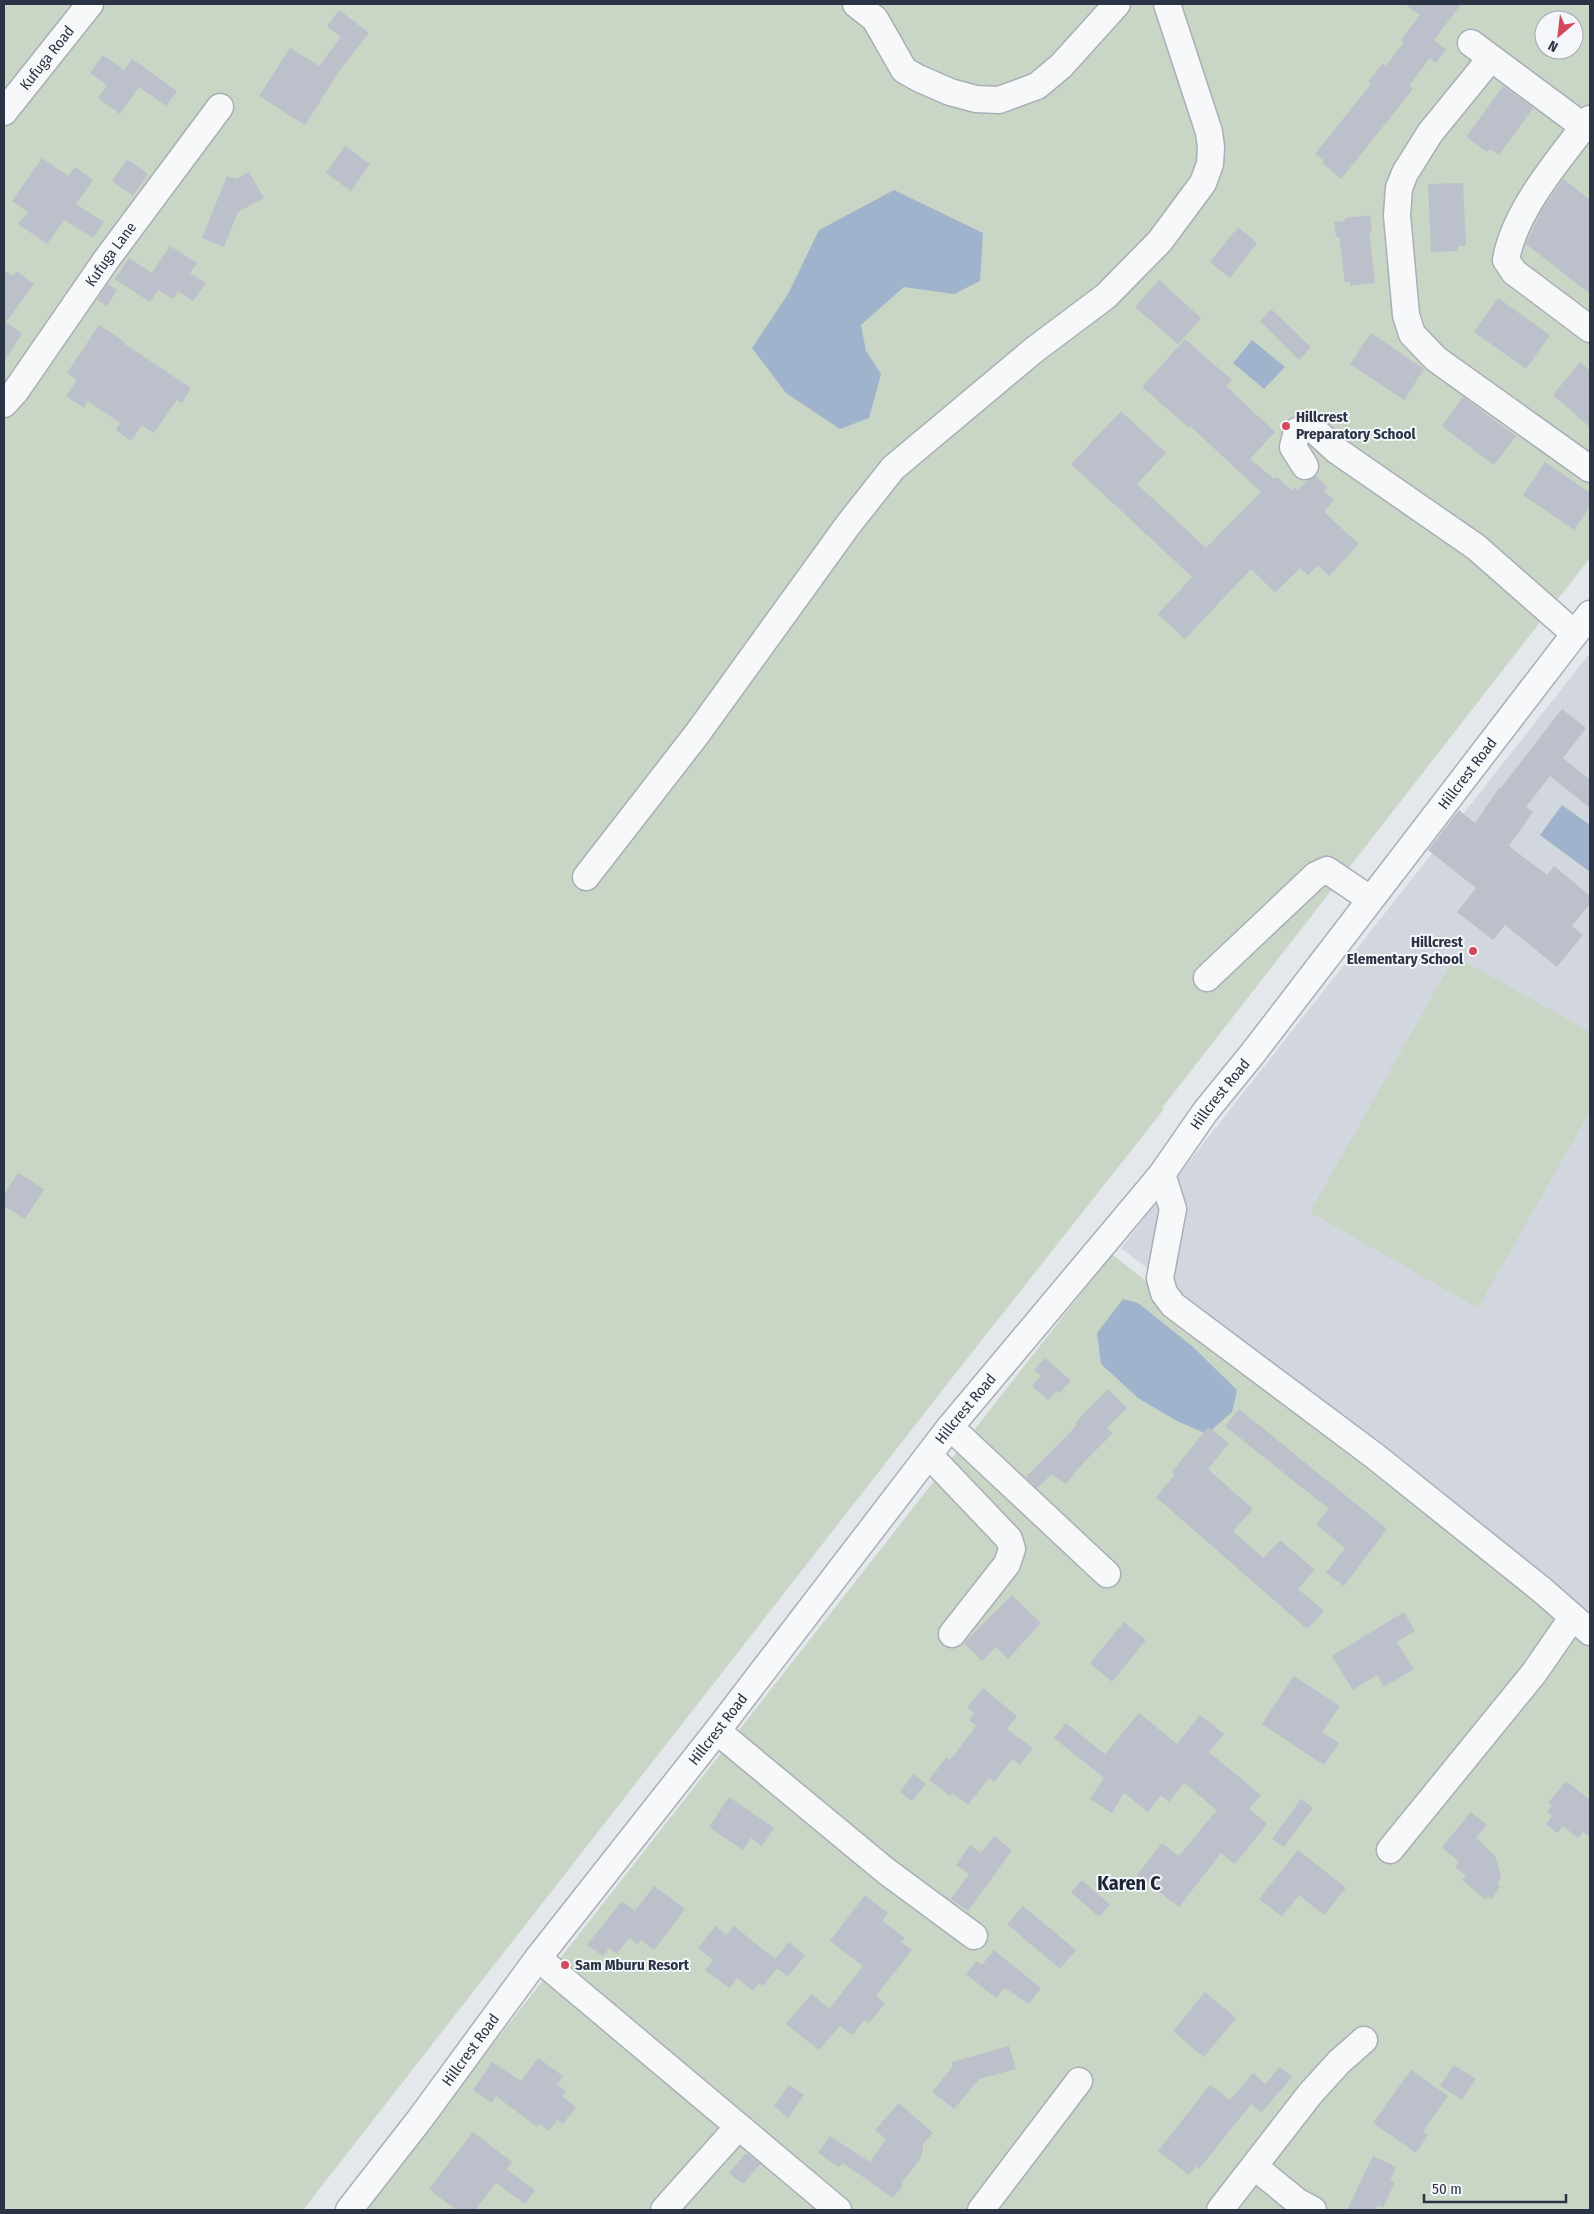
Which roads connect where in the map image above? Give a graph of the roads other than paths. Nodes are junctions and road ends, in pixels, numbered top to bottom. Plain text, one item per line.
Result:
1 (90, 4) edge
2 (856, 4) edge
3 (1117, 4) edge
4 (1167, 4) edge
5 (220, 107) dead end
6 (4, 112) edge
7 (1587, 123) edge
8 (1590, 329) edge
9 (4, 404) edge
10 (1305, 466) dead end
11 (1590, 469) edge
12 (1583, 624) edge
13 (586, 877) dead end
14 (1370, 899) junction
15 (1207, 978) dead end
16 (1162, 1174) junction
17 (950, 1427) junction
18 (929, 1455) junction
19 (1107, 1574) dead end
20 (1581, 1625) edge
21 (952, 1634) dead end
22 (717, 1730) junction
23 (1390, 1850) dead end
24 (974, 1936) dead end
25 (538, 1958) junction
26 (1364, 2040) dead end
27 (1079, 2081) dead end
28 (738, 2127) junction
29 (1255, 2167) junction
30 (349, 2210) edge
31 (664, 2210) edge
32 (838, 2210) edge
33 (981, 2210) edge
34 (1220, 2210) edge
35 (1313, 2210) edge

1 - 6 street, Kufuga Road
2 - 3 street
4 - 13 street
5 - 9 street, Kufuga Lane
7 - 8 street
7 - 11 street
10 - 12 street
12 - 14 street, Hillcrest Road
14 - 15 street
14 - 16 street, Hillcrest Road
16 - 17 street, Hillcrest Road
16 - 20 street
17 - 18 street, Hillcrest Road
17 - 19 street
18 - 21 street
18 - 22 street, Hillcrest Road
20 - 23 street
22 - 24 street
22 - 25 street, Hillcrest Road
25 - 28 street
25 - 30 street, Hillcrest Road
26 - 29 street
27 - 33 street
28 - 31 street
28 - 32 street
29 - 34 street
29 - 35 street

